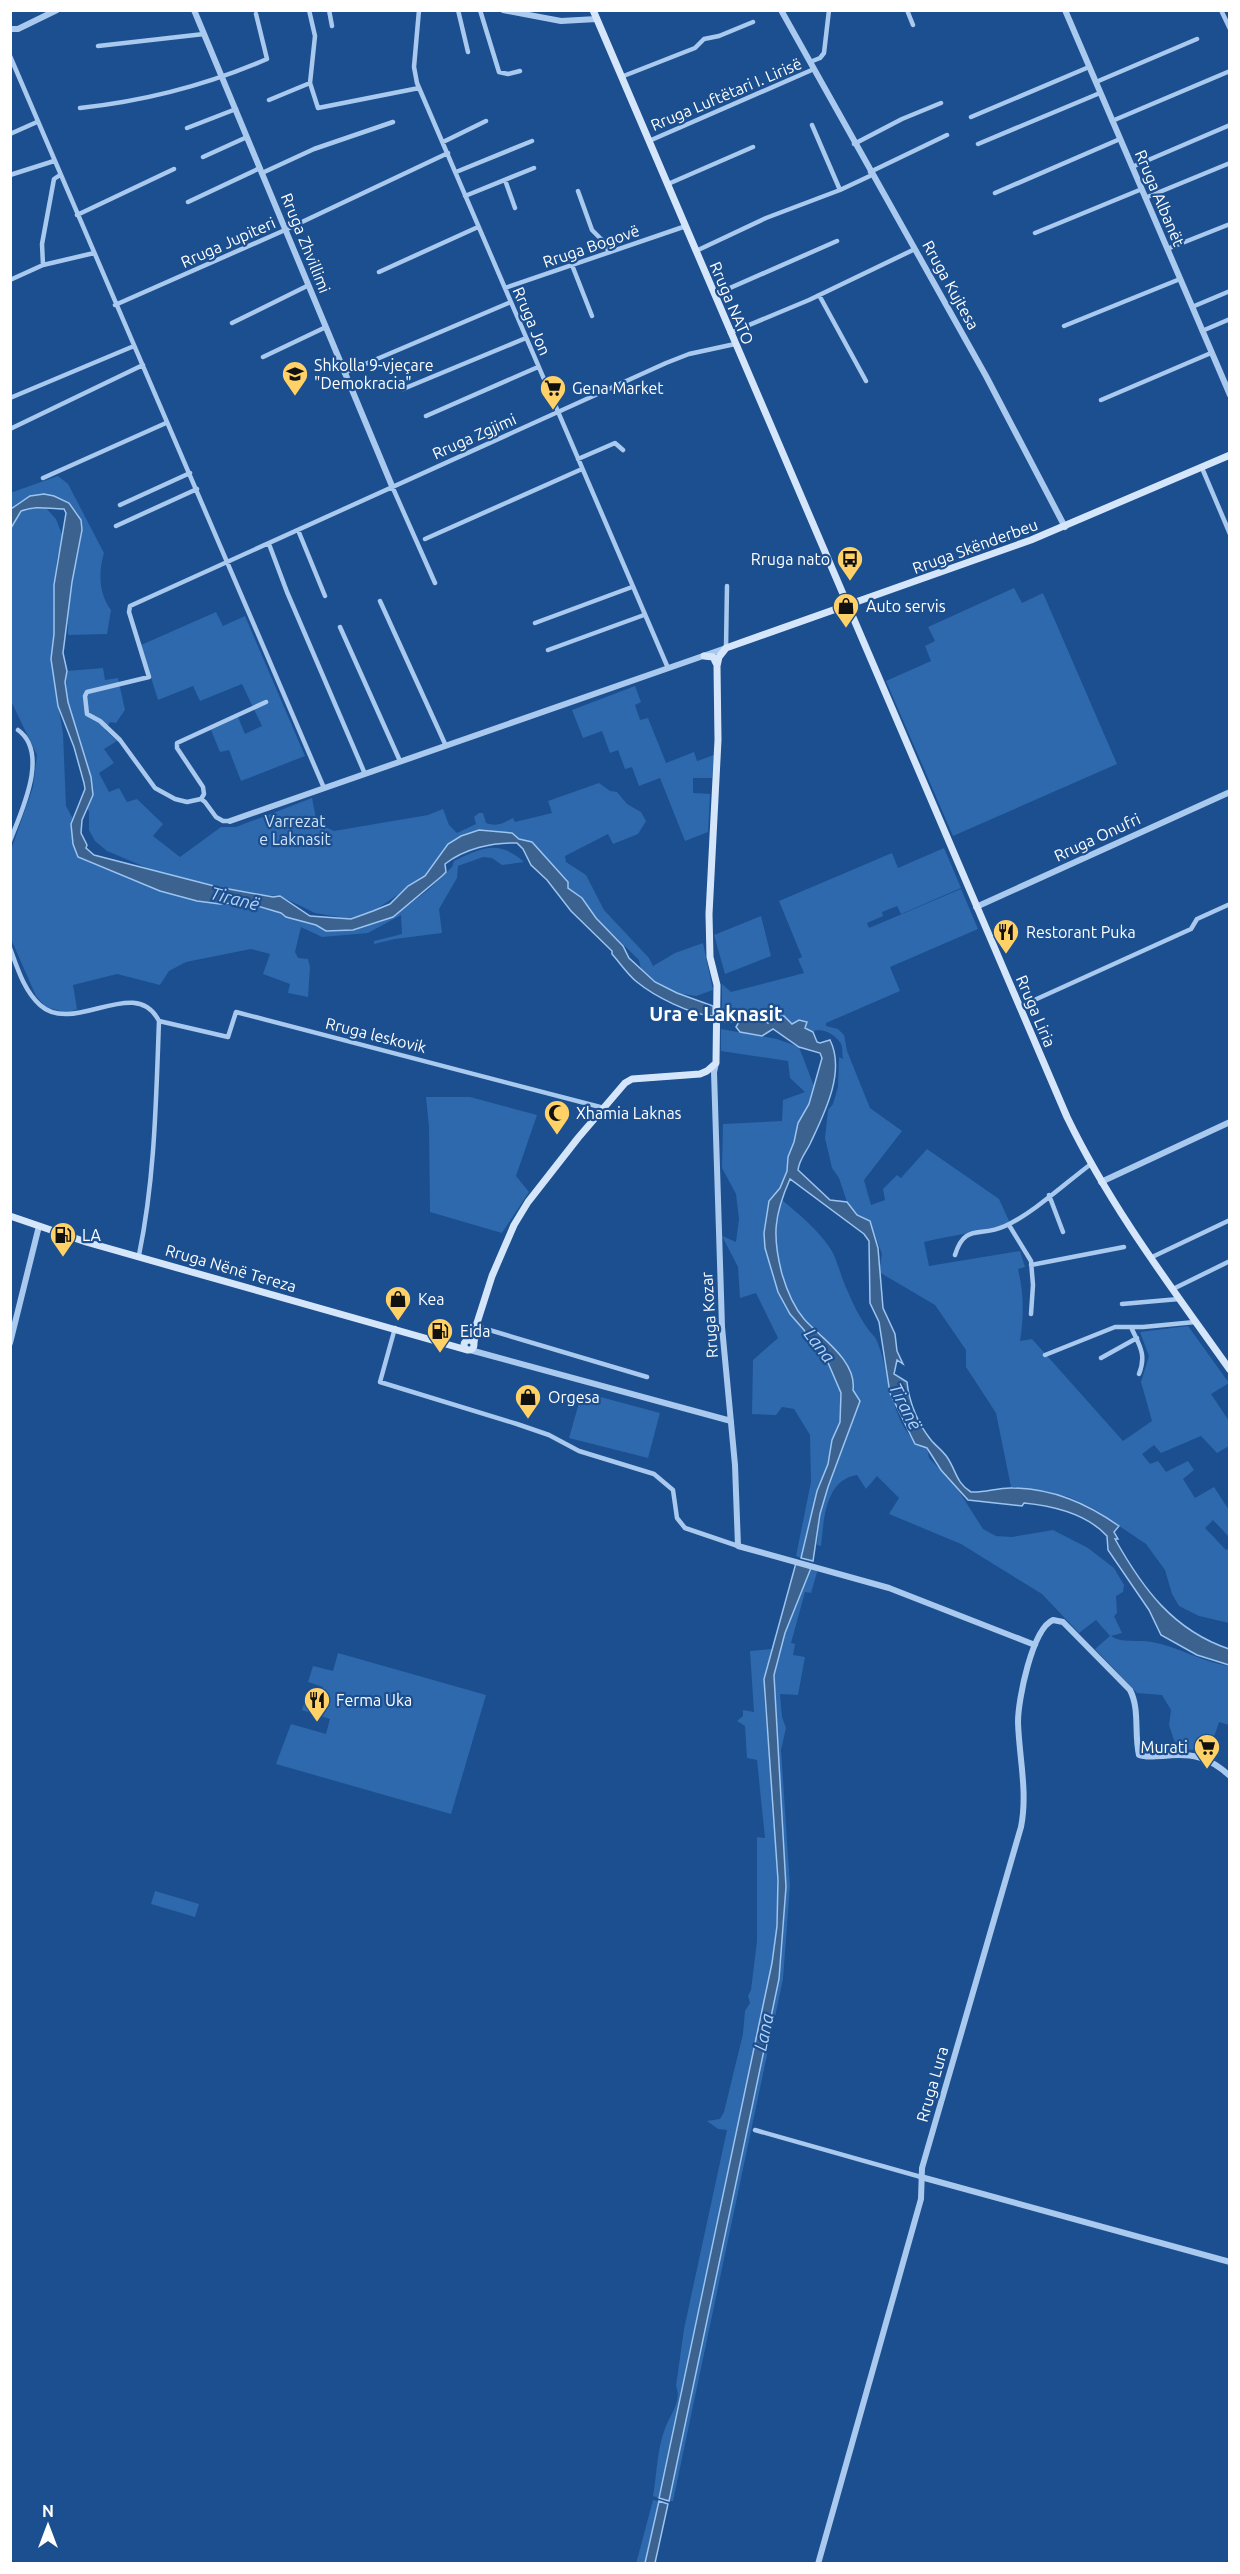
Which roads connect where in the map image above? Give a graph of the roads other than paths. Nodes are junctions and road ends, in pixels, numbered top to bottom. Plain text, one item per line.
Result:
1 (57, 10) edge
2 (194, 10) edge
3 (309, 10) edge
4 (329, 10) edge
5 (419, 10) edge
6 (458, 10) edge
7 (480, 10) edge
8 (503, 10) edge
9 (593, 10) edge
10 (781, 10) edge
11 (829, 10) edge
12 (907, 10) edge
13 (1065, 10) edge
14 (1221, 10) edge
15 (256, 14) dead end
16 (597, 19) junction
17 (753, 22) dead end
18 (913, 25) dead end
19 (332, 26) dead end
20 (1230, 29) edge
21 (10, 32) edge
22 (204, 34) junction
23 (1197, 39) dead end
24 (98, 46) dead end
25 (468, 52) dead end
26 (10, 56) edge
27 (810, 62) junction
28 (1089, 67) junction
29 (813, 69) junction
30 (520, 71) dead end
31 (1230, 71) edge
32 (621, 77) junction
33 (222, 78) junction
34 (1096, 82) junction
35 (310, 83) junction
36 (418, 88) junction
37 (1100, 93) junction
38 (269, 99) dead end
39 (941, 104) dead end
40 (80, 108) dead end
41 (236, 109) junction
42 (971, 117) dead end
43 (486, 121) dead end
44 (1112, 121) junction
45 (38, 122) junction
46 (393, 122) dead end
47 (812, 125) dead end
48 (1230, 125) edge
49 (187, 128) dead end
50 (10, 134) edge
51 (947, 135) dead end
52 (247, 137) junction
53 (1120, 139) junction
54 (531, 141) dead end
55 (649, 141) junction
56 (443, 142) junction
57 (854, 144) junction
58 (978, 144) dead end
59 (753, 147) dead end
60 (448, 153) junction
61 (203, 157) dead end
62 (54, 161) junction
63 (1230, 163) edge
64 (1132, 167) junction
65 (534, 168) dead end
66 (174, 169) dead end
67 (261, 170) junction
68 (456, 172) junction
69 (871, 173) junction
70 (10, 175) edge
71 (60, 175) junction
72 (505, 180) junction
73 (667, 184) junction
74 (1142, 189) junction
75 (840, 190) junction
76 (578, 191) dead end
77 (995, 193) dead end
78 (465, 196) junction
79 (1145, 198) junction
80 (188, 202) dead end
81 (515, 208) dead end
82 (78, 215) junction
83 (1230, 224) edge
84 (686, 226) junction
85 (478, 227) junction
86 (285, 230) junction
87 (1035, 233) dead end
88 (837, 241) dead end
89 (915, 249) junction
90 (1167, 249) junction
91 (696, 251) junction
92 (609, 252) junction
93 (94, 253) junction
94 (43, 265) junction
95 (572, 265) junction
96 (379, 272) dead end
97 (1180, 279) junction
98 (10, 280) edge
99 (307, 286) junction
100 (505, 288) junction
101 (1230, 291) edge
102 (714, 295) junction
103 (819, 295) junction
104 (511, 302) junction
105 (115, 305) junction
106 (1192, 308) junction
107 (592, 316) dead end
108 (1230, 319) edge
109 (232, 322) dead end
110 (1064, 326) dead end
111 (326, 327) junction
112 (1202, 331) junction
113 (730, 333) junction
114 (526, 338) junction
115 (735, 344) junction
116 (134, 346) junction
117 (1211, 352) junction
118 (263, 357) dead end
119 (143, 366) junction
120 (538, 367) junction
121 (344, 373) junction
122 (866, 381) dead end
123 (402, 389) dead end
124 (1230, 395) edge
125 (10, 398) edge
126 (1101, 400) dead end
127 (558, 411) junction
128 (426, 416) dead end
129 (166, 423) junction
130 (10, 429) edge
131 (623, 450) dead end
132 (1230, 455) edge
133 (578, 459) junction
134 (1202, 468) junction
135 (582, 469) junction
136 (190, 473) junction
137 (44, 478) dead end
138 (392, 486) junction
139 (197, 489) junction
140 (120, 505) dead end
141 (116, 526) dead end
142 (1065, 527) junction
143 (298, 531) junction
144 (1230, 534) edge
145 (425, 539) dead end
146 (269, 544) junction
147 (227, 563) junction
148 (435, 583) dead end
149 (728, 586) dead end
150 (632, 587) junction
151 (325, 596) dead end
152 (380, 601) dead end
153 (846, 606) junction
154 (644, 615) junction
155 (535, 623) dead end
156 (340, 627) dead end
157 (726, 648) junction
158 (548, 650) dead end
159 (704, 656) junction
160 (717, 666) junction
161 (668, 668) junction
162 (266, 702) dead end
163 (18, 730) dead end
164 (446, 746) junction
165 (400, 761) junction
166 (365, 774) junction
167 (324, 788) junction
168 (1230, 792) edge
169 (201, 800) junction
170 (230, 821) joint
171 (10, 841) edge
172 (1230, 904) edge
173 (976, 907) junction
174 (10, 948) edge
175 (18, 969) junction
176 (10, 970) edge
177 (1020, 1007) junction
178 (159, 1021) junction
179 (716, 1060) junction
180 (700, 1074) junction
181 (714, 1081) junction
182 (604, 1108) junction
183 (1230, 1122) edge
184 (1091, 1164) junction
185 (1101, 1182) junction
186 (1049, 1195) junction
187 (10, 1216) edge
188 (1230, 1220) edge
189 (1009, 1225) junction
190 (39, 1226) junction
191 (1063, 1232) dead end
192 (1124, 1247) dead end
193 (139, 1255) junction
194 (955, 1255) dead end
195 (1150, 1258) junction
196 (1230, 1261) edge
197 (1031, 1265) junction
198 (1173, 1289) junction
199 (1179, 1299) junction
200 (1122, 1304) dead end
201 (1031, 1314) dead end
202 (1196, 1322) junction
203 (476, 1326) junction
204 (1131, 1327) junction
205 (395, 1328) junction
206 (1137, 1338) junction
207 (10, 1343) edge
208 (471, 1346) junction
209 (1045, 1355) dead end
210 (1101, 1358) dead end
211 (1230, 1370) edge
212 (1139, 1374) dead end
213 (647, 1377) dead end
214 (731, 1422) junction
215 (738, 1546) junction
216 (1035, 1645) junction
217 (1230, 1776) edge
218 (755, 2130) dead end
219 (921, 2177) junction
220 (1230, 2262) edge
221 (818, 2564) edge

1 - 21 street
2 - 22 street, Rruga Zhvillimi
3 - 35 street
4 - 19 street
5 - 36 street, Rruga Jon
6 - 25 street
7 - 30 street
8 - 16 street
9 - 16 main road, Rruga NATO
10 - 27 street, Rruga Kujtesa
11 - 27 street
12 - 18 street
13 - 28 street, Rruga Albanët
14 - 20 street
15 - 33 street
16 - 32 main road, Rruga NATO
17 - 32 street
22 - 24 street
22 - 33 street, Rruga Zhvillimi
23 - 34 street
26 - 45 street
27 - 29 street, Rruga Kujtesa
28 - 34 street, Rruga Albanët
28 - 42 street
29 - 55 street, Rruga Luftëtari I. Lirisë
29 - 57 street, Rruga Kujtesa
31 - 44 street
32 - 55 main road, Rruga NATO
33 - 40 street
33 - 41 street, Rruga Zhvillimi
34 - 37 street, Rruga Albanët
35 - 36 street
35 - 38 street
36 - 56 street, Rruga Jon
37 - 44 street, Rruga Albanët
37 - 58 street
39 - 57 street
41 - 49 street
41 - 52 street, Rruga Zhvillimi
43 - 56 street
44 - 53 street, Rruga Albanët
45 - 50 street
45 - 62 street
46 - 67 street
47 - 75 street
48 - 64 street
51 - 69 street
52 - 61 street
52 - 67 street, Rruga Zhvillimi
53 - 64 street, Rruga Albanët
53 - 77 street
54 - 68 street
55 - 73 main road, Rruga NATO
56 - 60 street, Rruga Jon
57 - 69 street, Rruga Kujtesa
59 - 73 street
60 - 68 street, Rruga Jon
60 - 86 street, Rruga Jupiteri
62 - 70 street
62 - 71 street
63 - 79 street
64 - 74 street, Rruga Albanët
65 - 72 street
66 - 82 street
67 - 80 street
67 - 86 street, Rruga Zhvillimi
68 - 78 street, Rruga Jon
69 - 75 street
69 - 89 street, Rruga Kujtesa
71 - 82 street
71 - 94 street
72 - 78 street
72 - 81 street
73 - 84 main road, Rruga NATO
74 - 79 street, Rruga Albanët
74 - 87 street
75 - 91 street
76 - 92 street
78 - 85 street, Rruga Jon
79 - 90 street, Rruga Albanët
82 - 93 street
83 - 90 street
84 - 91 main road, Rruga NATO
84 - 92 street, Rruga Bogovë
85 - 96 street
85 - 100 street, Rruga Jon
86 - 99 street, Rruga Zhvillimi
86 - 105 street, Rruga Jupiteri
88 - 102 street
89 - 103 street
89 - 142 street, Rruga Kujtesa
90 - 97 street, Rruga Albanët
91 - 102 main road, Rruga NATO
92 - 95 street, Rruga Bogovë
93 - 94 street
93 - 105 street
94 - 98 street
95 - 100 street, Rruga Bogovë
95 - 107 street
97 - 106 street, Rruga Albanët
97 - 110 street
99 - 109 street
99 - 111 street, Rruga Zhvillimi
100 - 104 street, Rruga Jon
101 - 106 street
102 - 113 main road, Rruga NATO
103 - 113 street
103 - 122 street
104 - 114 street, Rruga Jon
104 - 121 street
105 - 116 street
106 - 112 street, Rruga Albanët
108 - 112 street
111 - 118 street
111 - 121 street, Rruga Zhvillimi
112 - 117 street, Rruga Albanët
113 - 115 main road, Rruga NATO
114 - 120 street, Rruga Jon
114 - 123 street
115 - 127 street, Rruga Zgjimi
115 - 153 main road, Rruga NATO
116 - 119 street
116 - 125 street
117 - 124 street, Rruga Albanët
117 - 126 street
119 - 129 street
119 - 130 street
120 - 127 street, Rruga Jon
120 - 128 street
121 - 138 street, Rruga Zhvillimi
127 - 133 street, Rruga Jon
127 - 138 street, Rruga Zgjimi
129 - 136 street
129 - 137 street
131 - 133 street
132 - 134 main road, Rruga Skënderbeu
133 - 135 street, Rruga Jon
134 - 142 main road, Rruga Skënderbeu
134 - 144 street
135 - 145 street
135 - 150 street, Rruga Jon
136 - 139 street
136 - 140 street
138 - 143 street, Rruga Zgjimi
138 - 148 street
139 - 141 street
139 - 147 street
142 - 153 main road, Rruga Skënderbeu
143 - 146 street, Rruga Zgjimi
143 - 151 street
146 - 147 street, Rruga Zgjimi
146 - 166 street
147 - 167 street
147 - 169 street, Rruga Zgjimi
149 - 157 street
150 - 154 street, Rruga Jon
150 - 155 street
152 - 164 street
153 - 157 main road, Rruga Skënderbeu
153 - 173 main road, Rruga Liria
154 - 158 street
154 - 161 street, Rruga Jon
156 - 165 street
157 - 159 street
157 - 160 main road
159 - 160 main road
159 - 161 street
160 - 179 main road
161 - 164 street
162 - 169 street
163 - 171 street
164 - 165 street
165 - 166 street
166 - 167 street
167 - 170 street
168 - 173 street, Rruga Onufri
169 - 170 street
172 - 177 street
173 - 177 main road, Rruga Liria
174 - 175 street
175 - 176 street
175 - 178 street
177 - 184 main road, Rruga Liria
178 - 182 street, Rruga leskovik
178 - 193 street
179 - 180 main road
179 - 181 street, Rruga Kozar
180 - 181 street
180 - 182 main road
181 - 214 street, Rruga Kozar
182 - 203 main road
183 - 185 street
184 - 185 main road, Rruga Liria
184 - 186 street
185 - 195 main road, Rruga Liria
186 - 189 street
186 - 191 street
187 - 190 main road, Rruga Nënë Tereza
188 - 195 street
189 - 194 street
189 - 197 street
190 - 193 main road, Rruga Nënë Tereza
190 - 207 street
192 - 197 street
193 - 205 main road, Rruga Nënë Tereza
195 - 198 main road, Rruga Liria
196 - 198 street
197 - 201 street
198 - 199 main road, Rruga Liria
199 - 200 street
199 - 202 main road, Rruga Liria
202 - 204 street
202 - 211 main road, Rruga Liria
203 - 208 main road
203 - 213 street
204 - 206 street
204 - 209 street
205 - 208 main road, Rruga Nënë Tereza
205 - 215 street
206 - 210 street
206 - 212 street
208 - 214 street
214 - 215 street, Rruga Kozar
215 - 216 street
216 - 217 street, Rruga Lura
216 - 219 street, Rruga Lura
218 - 219 street
219 - 220 street
219 - 221 street, Rruga Lura

